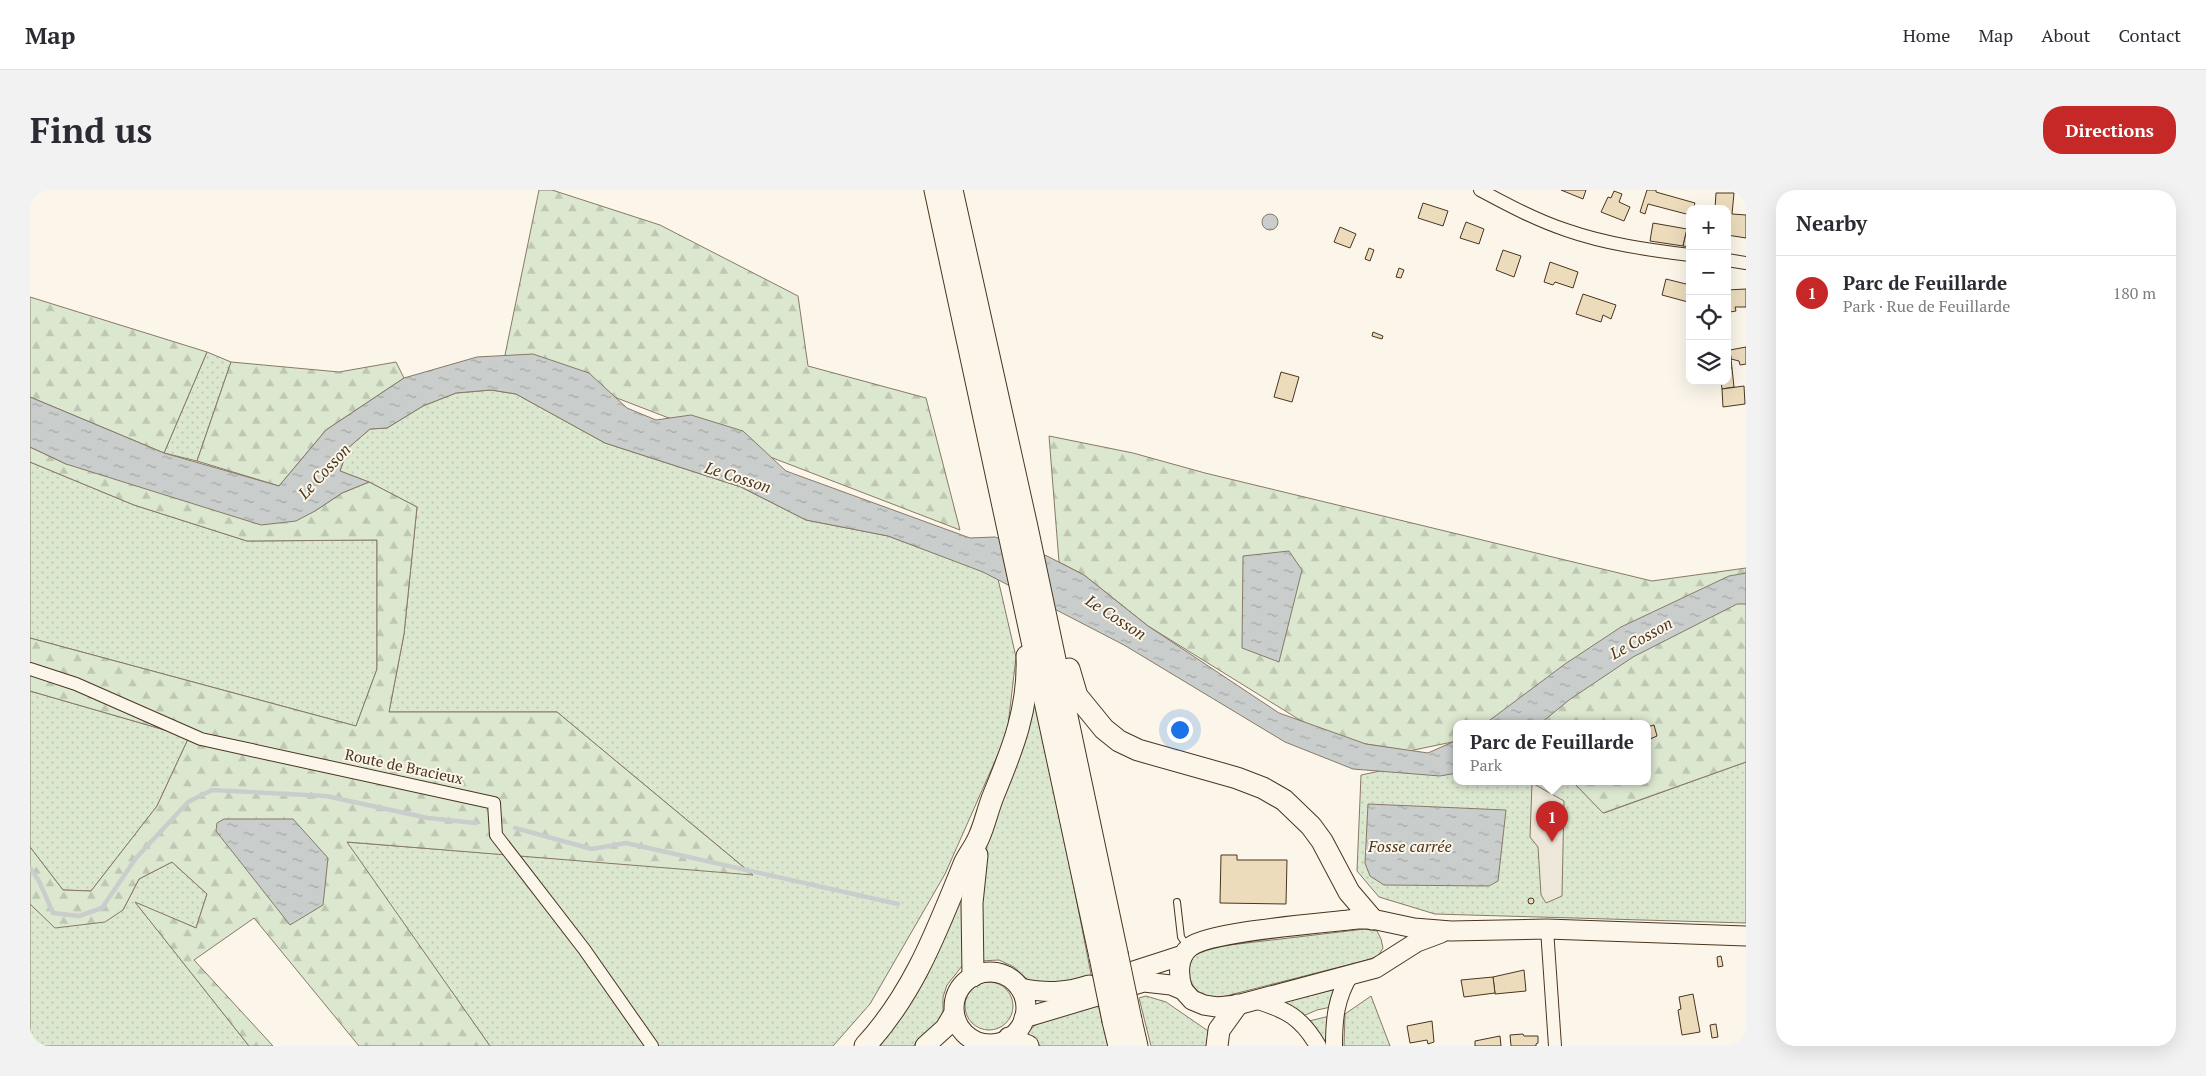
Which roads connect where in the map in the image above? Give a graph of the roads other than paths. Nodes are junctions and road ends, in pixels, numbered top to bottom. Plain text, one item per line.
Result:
1 (935, 190) edge
2 (952, 190) edge
3 (1480, 190) edge
4 (1686, 254) edge
5 (1731, 261) edge
6 (1746, 263) edge
7 (1025, 608) junction
8 (1046, 616) junction
9 (30, 669) edge
10 (979, 837) junction
11 (1177, 902) dead end
12 (1379, 921) junction
13 (1547, 929) junction
14 (1451, 931) junction
15 (1746, 936) edge
16 (1186, 951) junction
17 (1108, 955) junction
18 (1392, 957) junction
19 (1350, 975) junction
20 (973, 976) junction
21 (1020, 988) junction
22 (1183, 990) junction
23 (1246, 1003) junction
24 (954, 1012) junction
25 (1024, 1018) junction
26 (1122, 1021) junction
27 (1018, 1042) edge
28 (971, 1044) edge
29 (652, 1046) edge
30 (865, 1046) edge
31 (925, 1046) edge
32 (1119, 1046) edge
33 (1137, 1046) edge
34 (1217, 1046) edge
35 (1318, 1046) edge
36 (1334, 1046) edge
37 (1555, 1046) edge

1 - 7 highway
2 - 8 highway
3 - 4 street
5 - 6 street
7 - 10 highway
7 - 17 highway
8 - 12 highway
8 - 17 highway
9 - 29 street, Route de Bracieux
10 - 20 highway
10 - 30 highway
11 - 16 lane
12 - 14 main road
12 - 16 main road
12 - 18 main road
13 - 14 main road
13 - 15 main road
13 - 37 street
14 - 18 main road
16 - 21 main road
16 - 22 main road
17 - 26 highway, bridge
18 - 19 main road
19 - 23 main road
19 - 36 street
20 - 21 main road
20 - 24 main road
21 - 25 main road
22 - 23 main road
22 - 25 main road
23 - 34 highway
23 - 35 street
24 - 28 main road
24 - 31 main road
25 - 27 main road
26 - 32 highway
26 - 33 highway
27 - 28 main road

